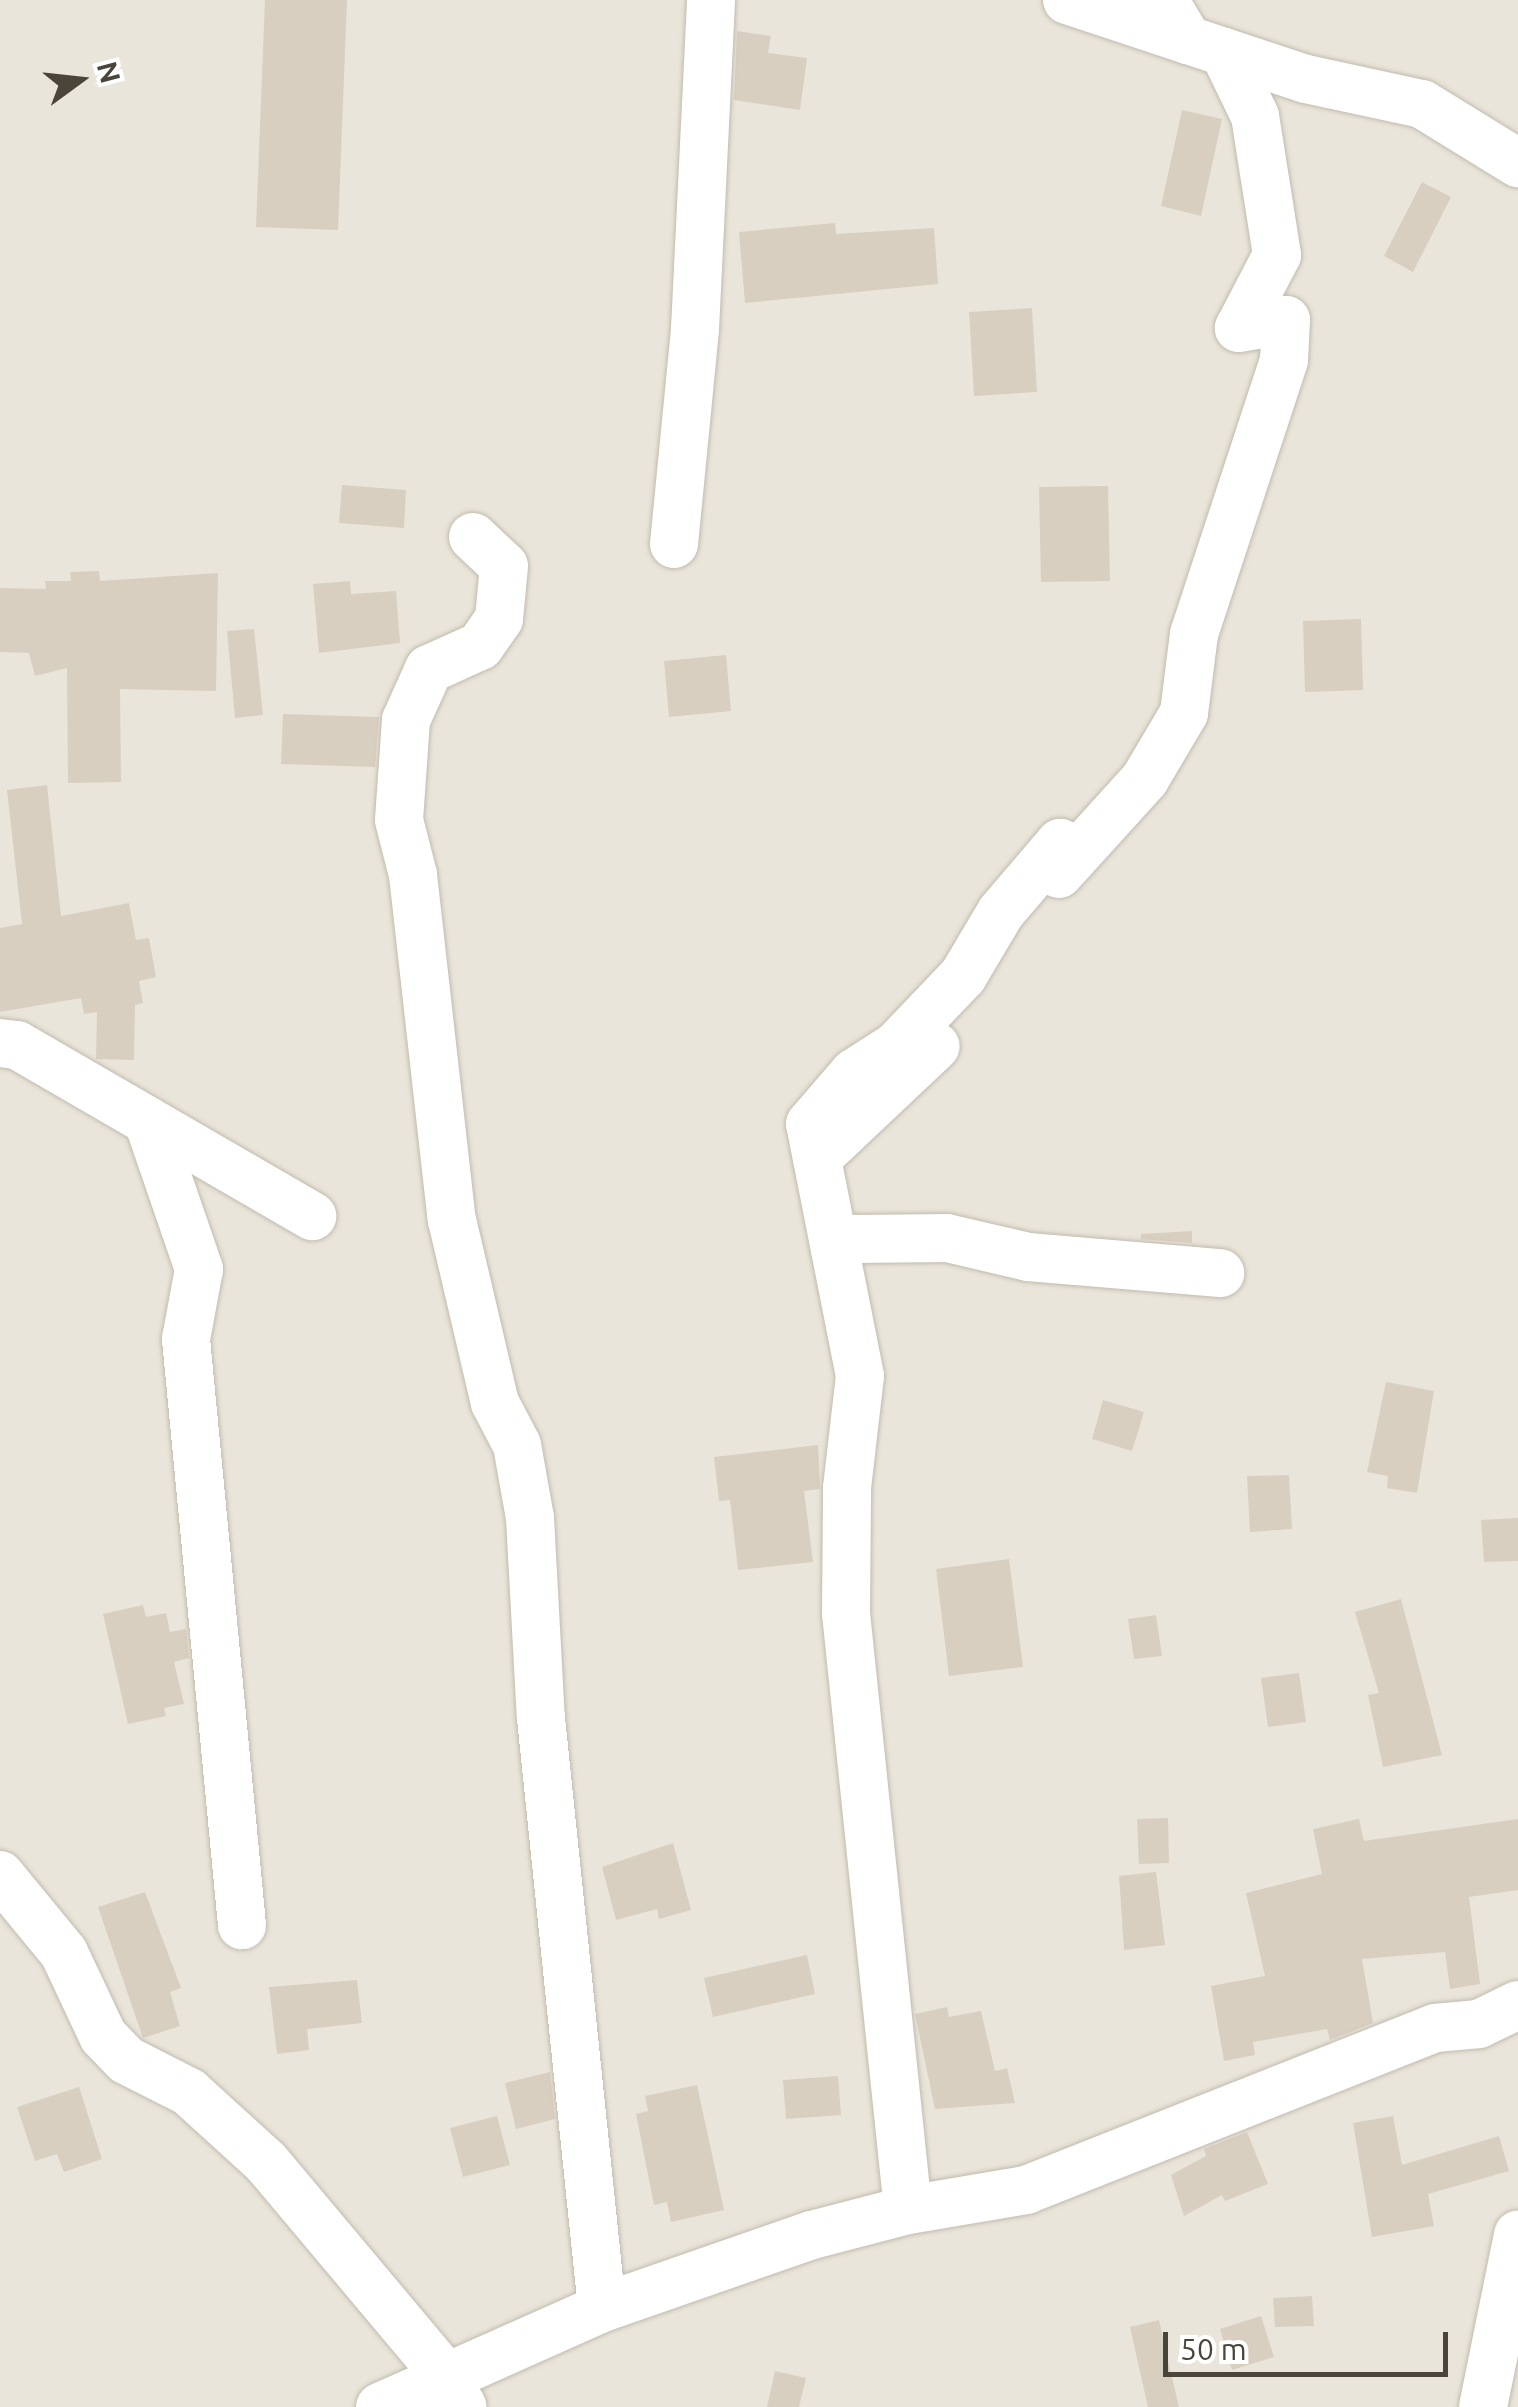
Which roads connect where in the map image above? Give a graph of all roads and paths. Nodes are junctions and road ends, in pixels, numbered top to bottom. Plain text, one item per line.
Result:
1 (711, 0) edge
2 (1067, 0) edge
3 (1164, 0) edge
4 (1206, 46) junction
5 (1518, 163) edge
6 (473, 537) dead end
7 (674, 544) dead end
8 (0, 1043) edge
9 (148, 1121) junction
10 (312, 1216) dead end
11 (835, 1250) junction
12 (1220, 1273) dead end
13 (0, 1875) edge
14 (242, 1925) dead end
15 (1518, 2006) edge
16 (908, 2210) junction
17 (1518, 2235) edge
18 (602, 2308) junction
19 (454, 2390) edge
20 (380, 2407) edge
21 (1483, 2407) edge

1 - 7 street
2 - 4 street
3 - 4 street
4 - 5 street
4 - 11 street
6 - 18 street
8 - 9 street
9 - 10 street
9 - 14 street
11 - 12 street
11 - 16 street
13 - 19 street
15 - 16 street
16 - 18 street
17 - 21 street
18 - 19 street
19 - 20 street

